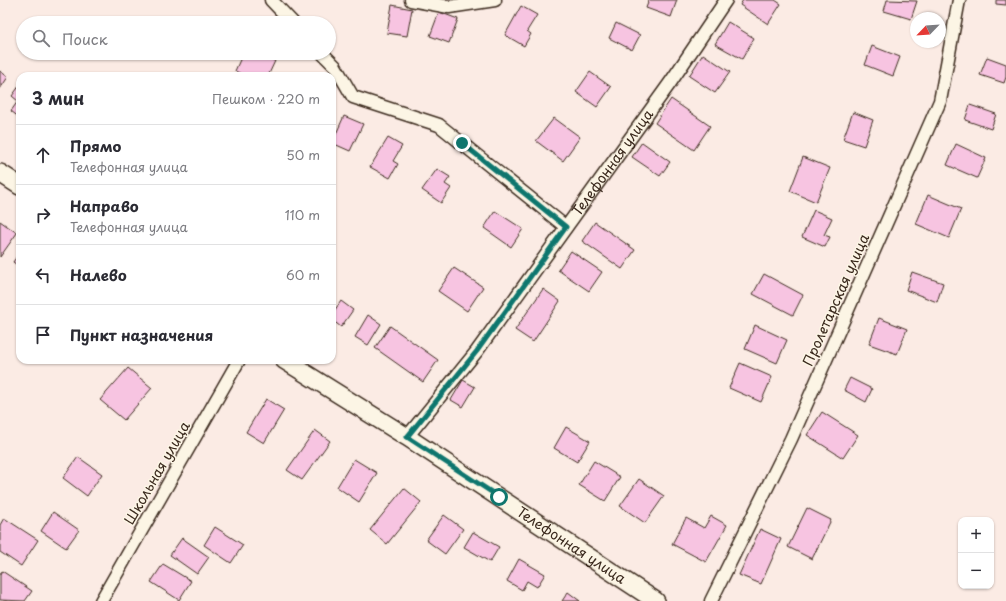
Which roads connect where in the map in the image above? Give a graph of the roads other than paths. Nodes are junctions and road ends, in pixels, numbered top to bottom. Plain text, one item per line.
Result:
1 (271, 0) edge
2 (411, 0) edge
3 (495, 0) edge
4 (726, 0) edge
5 (959, 0) edge
6 (286, 16) edge
7 (329, 60) edge
8 (0, 173) edge
9 (16, 183) edge
10 (566, 227) junction
11 (237, 364) edge
12 (290, 364) edge
13 (407, 437) junction
14 (101, 601) edge
15 (656, 601) edge
16 (711, 601) edge

1 - 6 street
2 - 3 street
4 - 10 street, Телефонная улица
5 - 16 street, Пролетарская улица
7 - 10 street
8 - 9 street
10 - 13 street, Телефонная улица
11 - 14 street, Школьная улица
12 - 13 street, Телефонная улица
13 - 15 street, Телефонная улица

